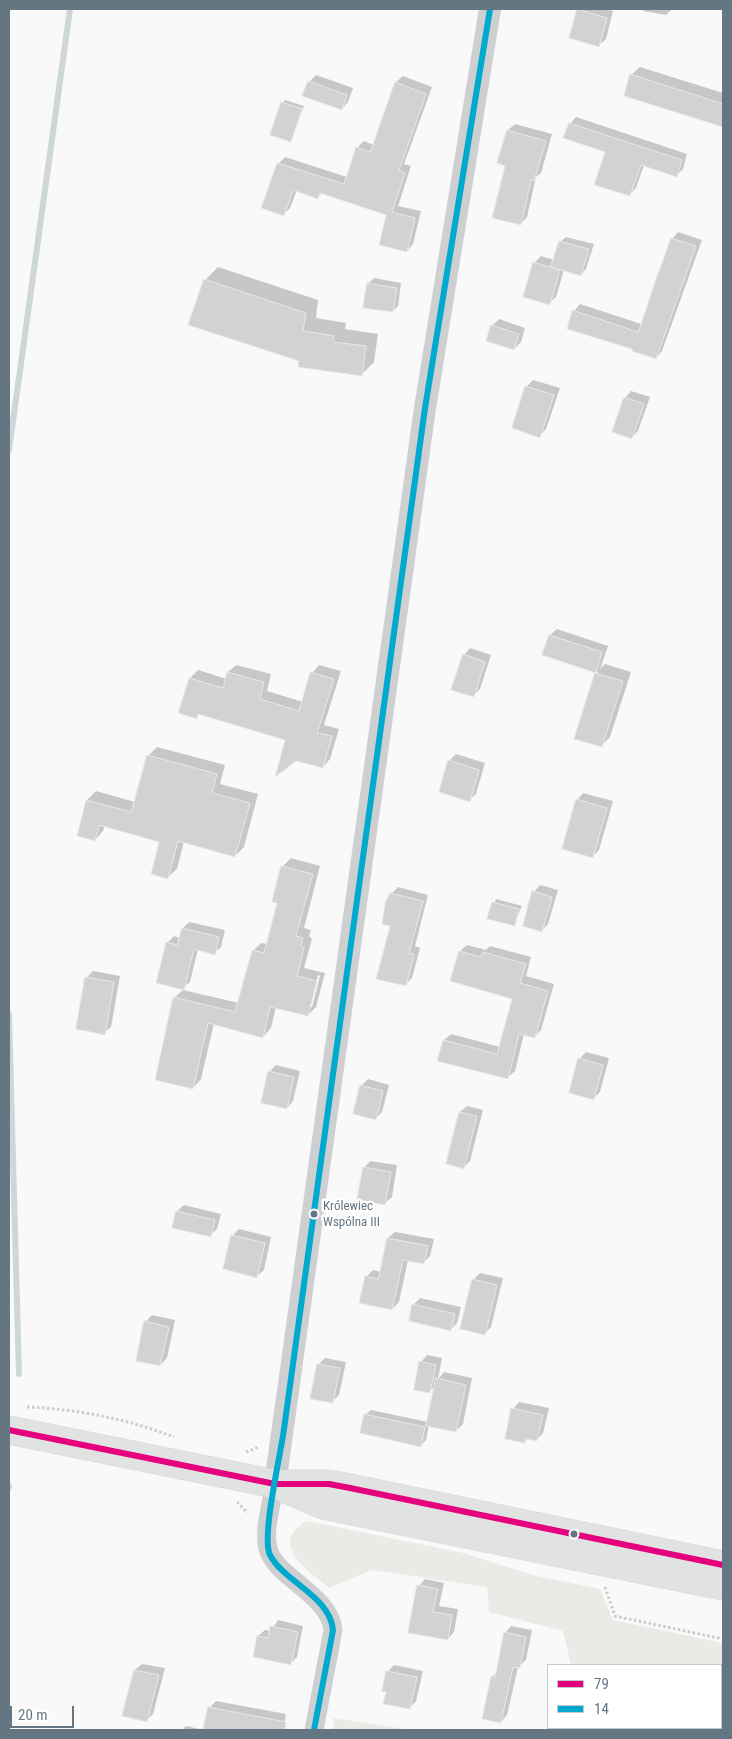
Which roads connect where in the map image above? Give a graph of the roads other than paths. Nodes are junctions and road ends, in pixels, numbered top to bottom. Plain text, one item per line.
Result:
1 (490, 9) edge
2 (15, 1418) edge
3 (275, 1484) junction
4 (723, 1565) edge
5 (723, 1586) edge
6 (314, 1730) edge

1 - 3 street
2 - 3 main road
3 - 4 main road
3 - 5 main road
3 - 6 street

